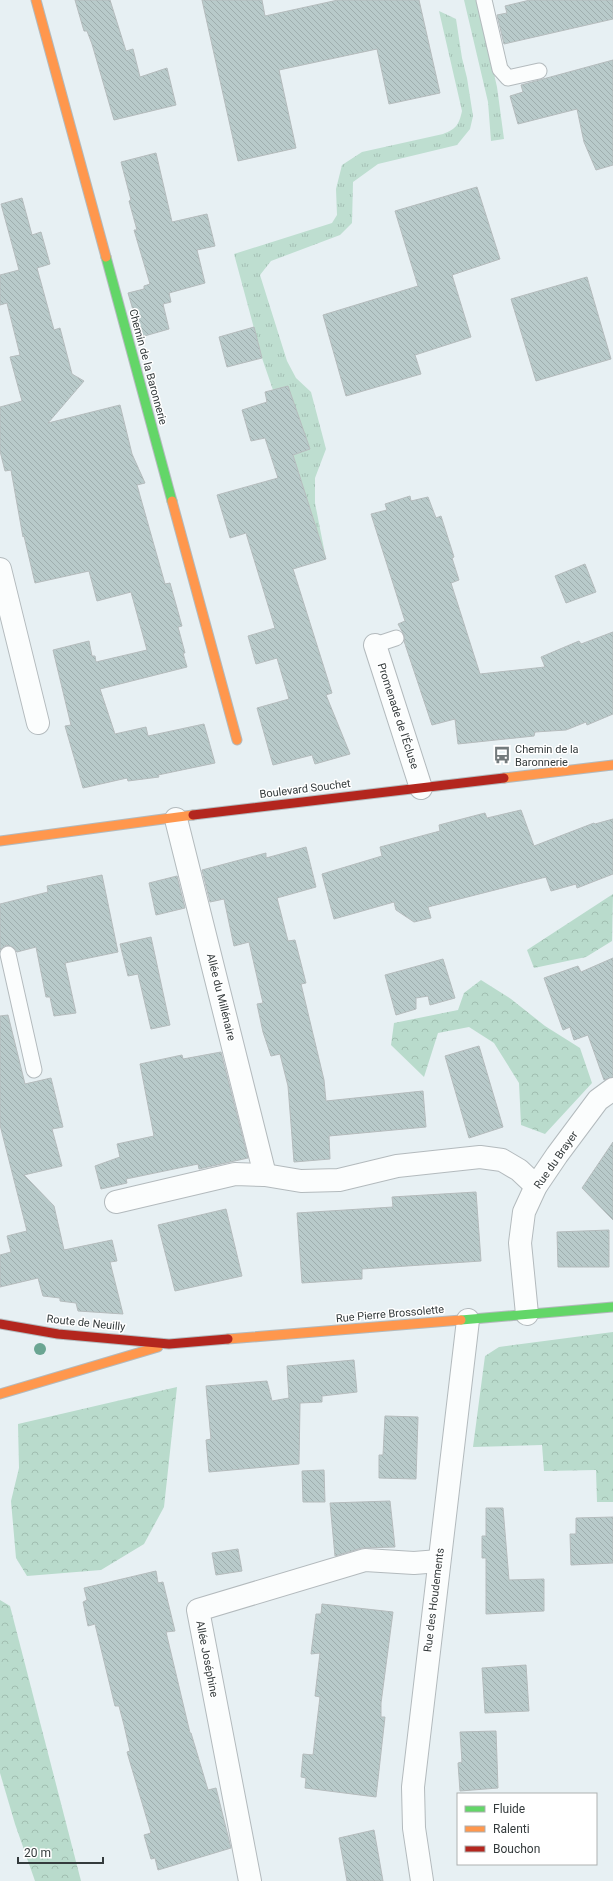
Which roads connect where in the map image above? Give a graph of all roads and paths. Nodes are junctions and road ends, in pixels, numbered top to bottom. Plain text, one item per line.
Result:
1 (36, 0) edge
2 (484, 0) edge
3 (539, 71) dead end
4 (0, 569) edge
5 (396, 638) dead end
6 (375, 645) joint
7 (38, 723) dead end
8 (237, 740) dead end
9 (613, 765) edge
10 (421, 788) junction
11 (176, 819) junction
12 (0, 841) edge
13 (8, 954) dead end
14 (34, 1070) dead end
15 (613, 1089) edge
16 (265, 1175) junction
17 (536, 1186) junction
18 (116, 1202) dead end
19 (613, 1307) edge
20 (527, 1314) junction
21 (468, 1320) junction
22 (0, 1324) edge
23 (169, 1344) junction
24 (0, 1394) edge
25 (439, 1561) junction
26 (250, 1881) edge
27 (422, 1881) edge

1 - 8 main road, Chemin de la Baronnerie
2 - 3 lane
4 - 7 street
5 - 6 lane
6 - 10 street, Promenade de l'Écluse
9 - 10 main road, Boulevard Souchet
10 - 11 main road, Boulevard Souchet
11 - 12 main road, Boulevard Souchet
11 - 16 street, Allée du Millénaire
13 - 14 lane
15 - 17 street, Rue du Brayer
16 - 17 street
16 - 18 street
17 - 20 street, Rue du Brayer
19 - 20 main road, Rue Pierre Brossolette
20 - 21 main road, Rue Pierre Brossolette
21 - 23 main road, Rue Pierre Brossolette
21 - 25 street, Rue des Houdements
22 - 23 main road, Route de Neuilly
23 - 24 main road
25 - 26 street, Allée Joséphine
25 - 27 street, Rue des Houdements

